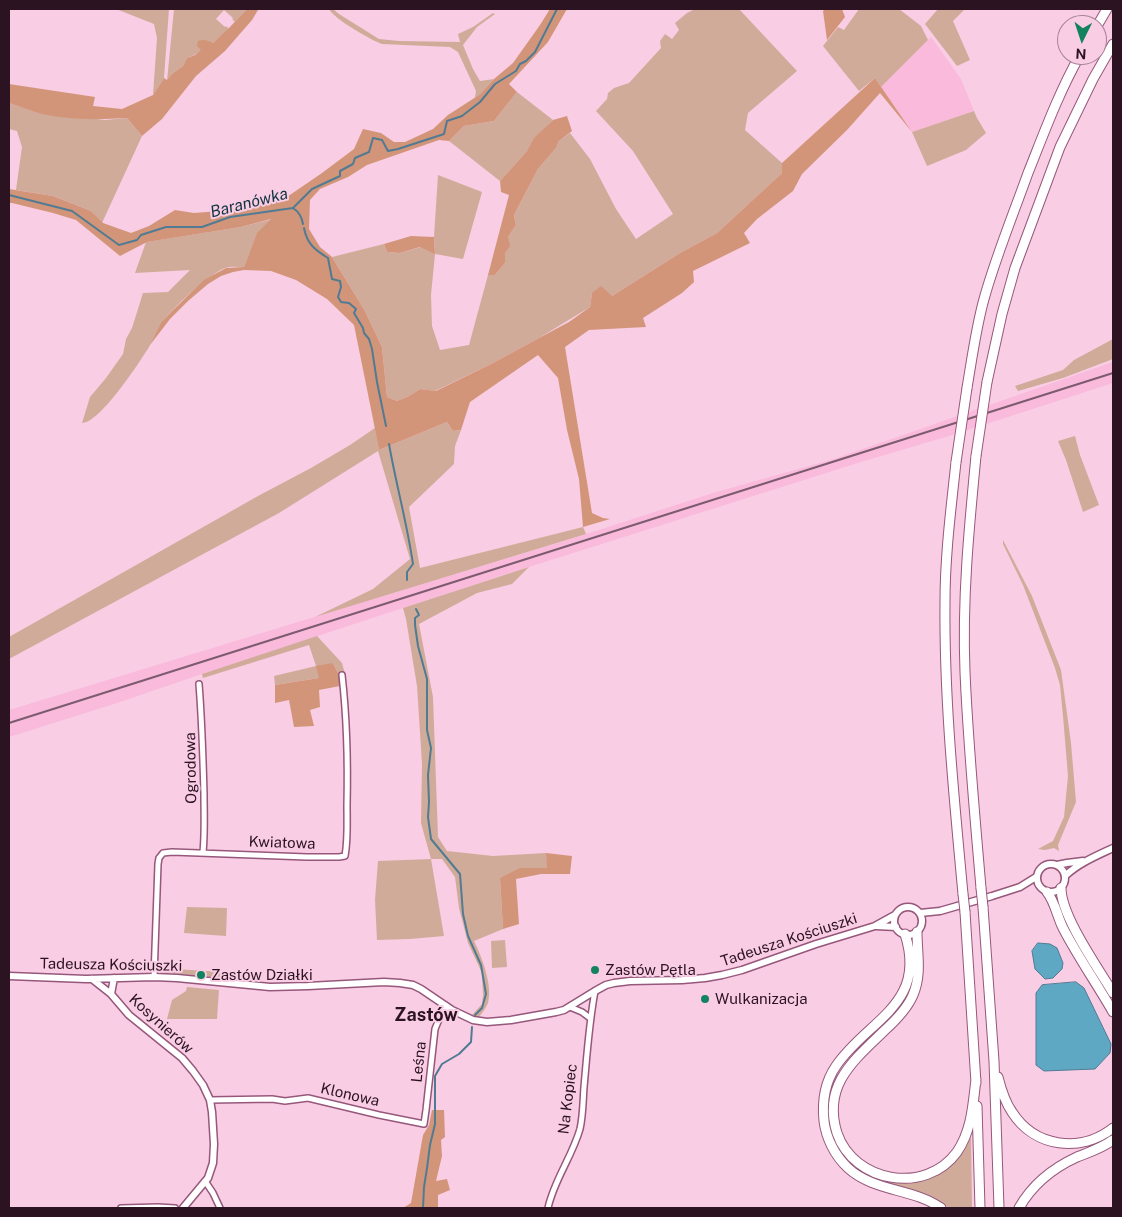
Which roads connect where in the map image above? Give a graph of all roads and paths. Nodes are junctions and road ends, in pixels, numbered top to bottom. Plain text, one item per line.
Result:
1 (1113, 44) edge
2 (1074, 65) edge
3 (342, 675) dead end
4 (199, 684) dead end
5 (1113, 848) edge
6 (203, 852) junction
7 (1086, 860) junction
8 (1057, 866) junction
9 (1065, 876) junction
10 (1036, 877) junction
11 (1020, 887) junction
12 (1061, 888) junction
13 (1043, 890) junction
14 (895, 915) junction
15 (921, 917) junction
16 (875, 926) junction
17 (896, 927) junction
18 (917, 932) junction
19 (904, 934) junction
20 (9, 976) edge
21 (154, 977) junction
22 (114, 978) junction
23 (92, 979) junction
24 (594, 991) junction
25 (1113, 993) edge
26 (111, 994) junction
27 (445, 1005) junction
28 (570, 1007) junction
29 (1113, 1012) edge
30 (590, 1018) junction
31 (994, 1061) junction
32 (976, 1079) junction
33 (210, 1100) junction
34 (424, 1124) joint
35 (1113, 1128) edge
36 (1113, 1140) edge
37 (205, 1182) junction
38 (121, 1208) edge
39 (175, 1208) edge
40 (183, 1208) edge
41 (220, 1208) edge
42 (548, 1208) edge
43 (941, 1208) edge
44 (980, 1208) edge
45 (998, 1208) edge
46 (1019, 1208) edge

1 - 31 highway, bridge
2 - 32 highway, bridge
3 - 6 street, Kwiatowa
4 - 6 street, Ogrodowa
5 - 7 street
6 - 21 street, Kwiatowa
7 - 8 street
7 - 9 street
8 - 9 street
8 - 10 street
9 - 12 street
10 - 11 street
10 - 13 street
11 - 13 street
11 - 15 street
12 - 13 street
12 - 25 highway
13 - 29 highway
14 - 15 street
14 - 16 street, Tadeusza Kościuszki
14 - 17 street
15 - 18 street
16 - 17 street, Tadeusza Kościuszki
16 - 24 street, Tadeusza Kościuszki
17 - 19 street
18 - 19 street
18 - 32 highway
19 - 43 highway
20 - 23 street, Tadeusza Kościuszki
21 - 22 street, Tadeusza Kościuszki
21 - 27 street, Tadeusza Kościuszki
22 - 23 street, Tadeusza Kościuszki
22 - 26 street, Kosynierów
23 - 26 street, Kosynierów
24 - 28 street, Tadeusza Kościuszki
24 - 30 street, Na Kopiec
26 - 33 street, Kosynierów
27 - 28 street, Tadeusza Kościuszki
27 - 34 street, Leśna
28 - 30 street
30 - 42 street, Na Kopiec
31 - 35 highway
31 - 45 highway
32 - 44 highway
33 - 34 street, Klonowa
33 - 37 street, Kosynierów
36 - 46 highway
37 - 40 street, Kosynierów
37 - 41 street
38 - 39 street

